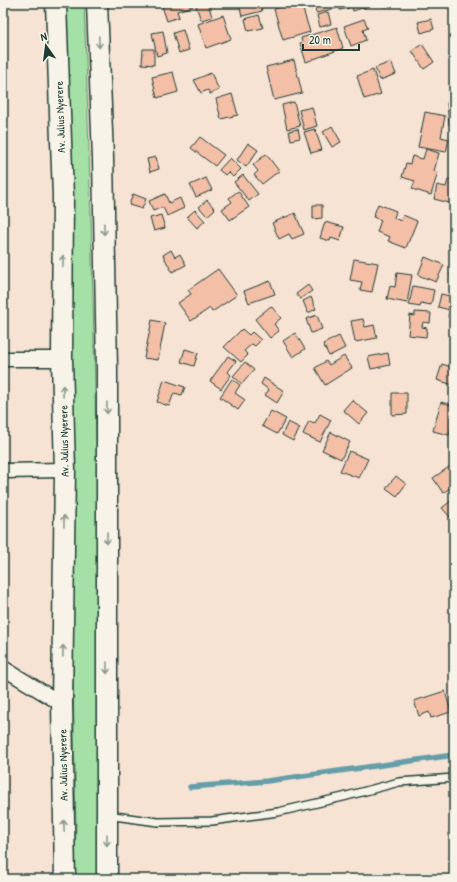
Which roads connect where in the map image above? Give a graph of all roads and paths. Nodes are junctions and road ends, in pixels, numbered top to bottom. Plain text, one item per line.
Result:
1 (56, 3) edge
2 (97, 3) edge
3 (62, 359) junction
4 (3, 360) edge
5 (65, 470) junction
6 (3, 471) edge
7 (3, 668) edge
8 (62, 704) junction
9 (454, 778) edge
10 (107, 814) junction
11 (65, 879) edge
12 (107, 879) edge

3 -> 1 main road, Av. Julius Nyerere
2 -> 10 main road
3 - 4 street
5 -> 3 main road, Av. Julius Nyerere
5 - 6 street
8 -> 5 main road, Av. Julius Nyerere
7 - 8 street
11 -> 8 main road, Av. Julius Nyerere
9 - 10 lane
10 -> 12 main road

